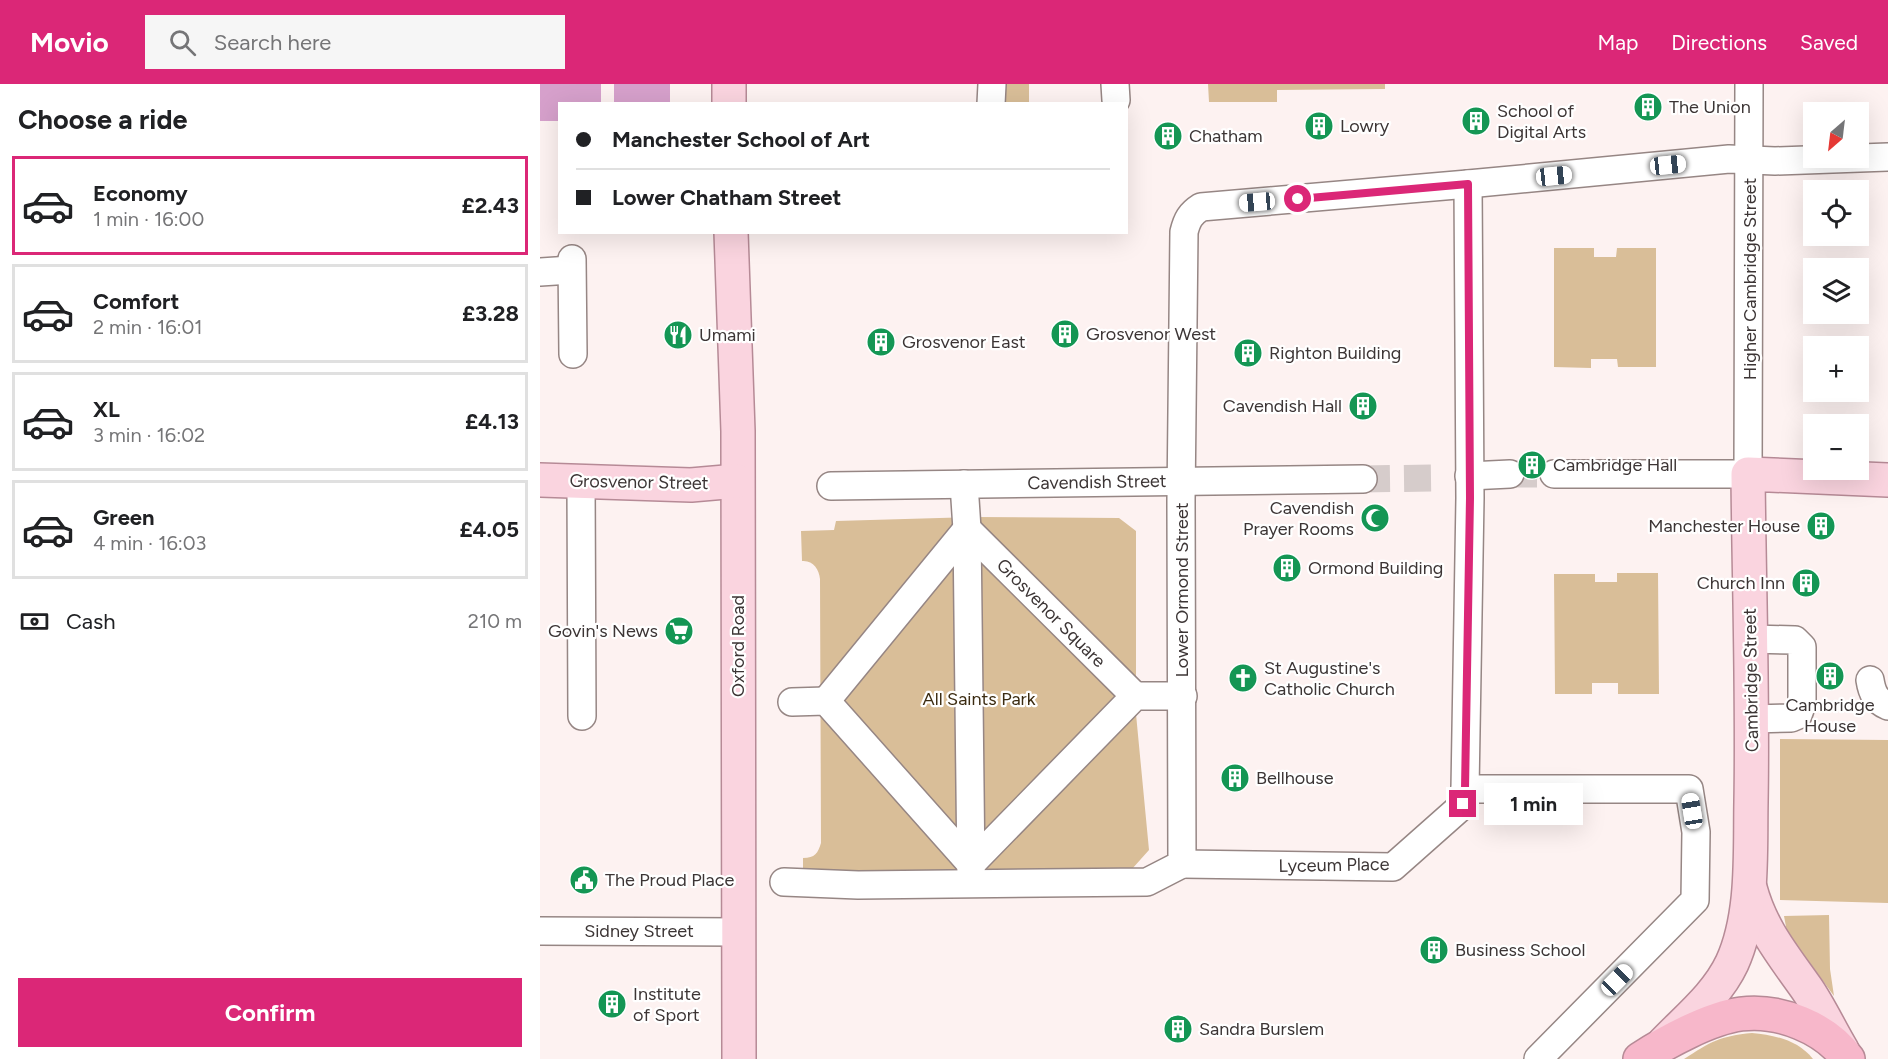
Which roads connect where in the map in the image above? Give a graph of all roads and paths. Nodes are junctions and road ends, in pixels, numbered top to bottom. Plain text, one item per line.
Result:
1 (729, 84) edge
2 (992, 84) edge
3 (1749, 84) edge
4 (729, 102) edge
5 (991, 102) edge
6 (1888, 157) edge
7 (1750, 160) junction
8 (1468, 184) junction
9 (731, 234) edge
10 (540, 272) edge
11 (573, 354) dead end
12 (1510, 474) tunnel mouth
13 (1554, 474) tunnel mouth
14 (1748, 474) junction
15 (1469, 476) junction
16 (1363, 479) tunnel mouth
17 (540, 480) edge
18 (1182, 480) junction
19 (1888, 480) edge
20 (737, 481) junction
21 (581, 482) junction
22 (964, 484) junction
23 (831, 486) dead end
24 (967, 529) junction
25 (1750, 639) junction
26 (1870, 680) dead end
27 (1136, 696) junction
28 (1183, 696) junction
29 (826, 701) junction
30 (792, 702) dead end
31 (1888, 706) edge
32 (582, 716) dead end
33 (1752, 719) junction
34 (1464, 797) junction
35 (1182, 864) junction
36 (971, 874) junction
37 (784, 882) dead end
38 (1749, 886) junction
39 (540, 931) edge
40 (739, 932) junction
41 (1652, 1051) edge
42 (1845, 1054) edge
43 (739, 1059) edge
44 (1538, 1059) edge

1 - 4 main road
2 - 5 street
3 - 7 street, Higher Cambridge Street
6 - 7 street
7 - 8 street
7 - 14 street, Higher Cambridge Street
8 - 15 street
8 - 18 street, Lower Ormond Street
9 - 20 main road, Oxford Road
10 - 11 street
12 - 15 street
13 - 14 street
14 - 19 main road
14 - 25 main road, Cambridge Street
15 - 34 street
16 - 18 street, Cavendish Street
17 - 21 main road, Grosvenor Street
18 - 22 street, Cavendish Street
18 - 28 street, Lower Ormond Street
20 - 21 main road, Grosvenor Street
20 - 40 main road, Oxford Road
21 - 32 street
22 - 23 street, Cavendish Street
22 - 24 street, Grosvenor Square
24 - 27 street, Grosvenor Square
24 - 29 street
24 - 36 street, Grosvenor Square
25 - 33 main road, Cambridge Street
25 - 33 street
26 - 31 street
27 - 28 street
27 - 36 street
28 - 35 street, Lower Ormond Street
29 - 30 street
29 - 36 street
33 - 38 main road, Cambridge Street
34 - 35 street, Lyceum Place
34 - 44 street
35 - 36 street
36 - 37 street
38 - 41 main road, Cambridge Street
38 - 42 main road, Cambridge Street
39 - 40 street, Sidney Street
40 - 43 main road, Oxford Road
41 - 42 highway

